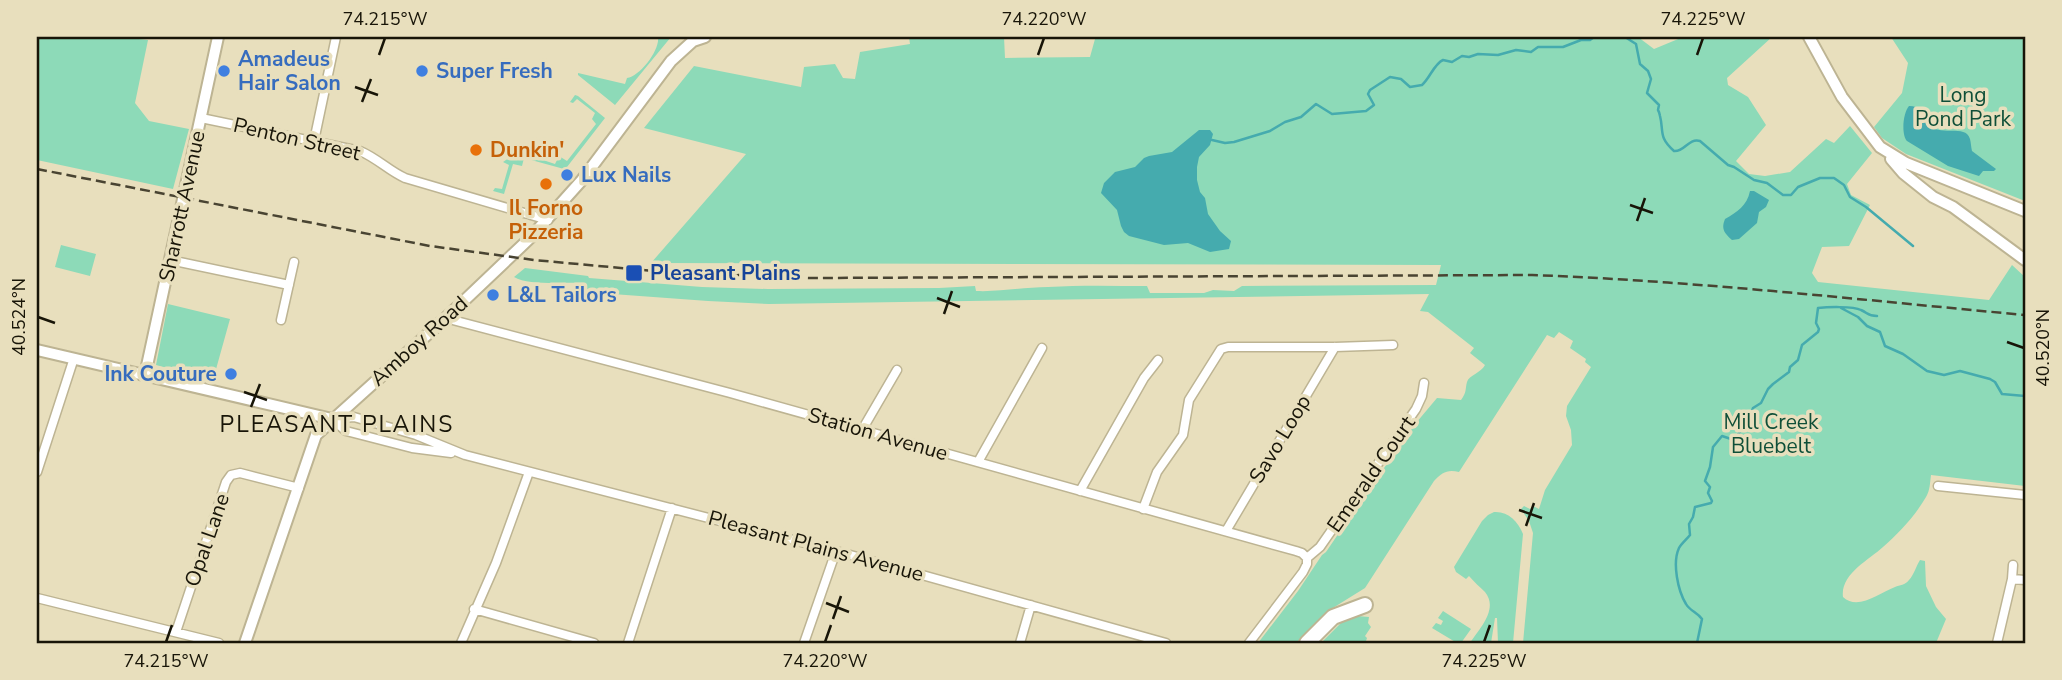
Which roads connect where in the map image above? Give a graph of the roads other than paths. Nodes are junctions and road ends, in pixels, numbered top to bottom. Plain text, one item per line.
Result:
1 (218, 37) edge
2 (336, 37) edge
3 (705, 37) edge
4 (1809, 37) edge
5 (201, 118) junction
6 (314, 141) junction
7 (1880, 147) junction
8 (1951, 181) junction
9 (1948, 204) junction
10 (2025, 211) edge
11 (548, 220) junction
12 (170, 260) junction
13 (2025, 260) edge
14 (294, 262) dead end
15 (289, 285) junction
16 (446, 318) junction
17 (281, 320) dead end
18 (1393, 345) dead end
19 (1335, 347) junction
20 (1041, 348) dead end
21 (37, 349) edge
22 (74, 358) junction
23 (1158, 360) dead end
24 (897, 370) dead end
25 (145, 375) junction
26 (1424, 383) dead end
27 (332, 419) junction
28 (862, 430) junction
29 (465, 455) junction
30 (978, 462) junction
31 (37, 472) edge
32 (529, 472) junction
33 (1938, 486) dead end
34 (299, 488) junction
35 (1080, 491) junction
36 (2025, 495) edge
37 (672, 508) junction
38 (1143, 509) junction
39 (1226, 531) junction
40 (836, 551) junction
41 (1307, 558) junction
42 (2013, 565) dead end
43 (2012, 579) junction
44 (2025, 580) edge
45 (37, 598) edge
46 (1031, 605) junction
47 (474, 610) junction
48 (176, 632) junction
49 (219, 643) edge
50 (245, 643) edge
51 (461, 643) edge
52 (594, 643) edge
53 (628, 643) edge
54 (804, 643) edge
55 (1020, 643) edge
56 (1166, 643) edge
57 (1249, 643) edge
58 (1307, 643) edge
59 (1316, 643) edge
60 (1997, 643) edge

1 - 5 main road, Sharrott Avenue
2 - 6 street
3 - 11 main road, Amboy Road
4 - 7 main road
5 - 6 street, Penton Street
5 - 12 main road, Sharrott Avenue
6 - 11 street, Penton Street
7 - 8 main road
7 - 9 main road
8 - 9 main road
8 - 10 main road
9 - 13 main road
11 - 16 main road, Amboy Road
12 - 15 street
12 - 25 main road, Sharrott Avenue
14 - 15 street
15 - 17 street
16 - 27 main road, Amboy Road
16 - 28 street, Station Avenue
18 - 19 street
19 - 38 street
19 - 39 street, Savo Loop
20 - 30 street
21 - 22 main road
22 - 25 main road
22 - 31 street
23 - 35 street
24 - 28 street
25 - 27 main road
26 - 41 street, Emerald Court
27 - 29 street, Pleasant Plains Avenue
27 - 29 street, Pleasant Plains Avenue
27 - 34 main road, Amboy Road
28 - 30 street, Station Avenue
29 - 32 street, Pleasant Plains Avenue
30 - 35 street, Station Avenue
32 - 37 street, Pleasant Plains Avenue
32 - 47 street
33 - 36 street
34 - 48 street, Opal Lane
34 - 50 main road, Amboy Road
35 - 38 street, Station Avenue
37 - 40 street, Pleasant Plains Avenue
37 - 53 street
38 - 39 street, Station Avenue
39 - 41 street, Station Avenue
40 - 46 street, Pleasant Plains Avenue
40 - 54 street
41 - 57 street, Emerald Court
42 - 43 street
43 - 44 street
43 - 60 street
45 - 48 street
46 - 55 street
46 - 56 street, Pleasant Plains Avenue
47 - 51 street
47 - 52 street
48 - 49 street
58 - 59 highway

